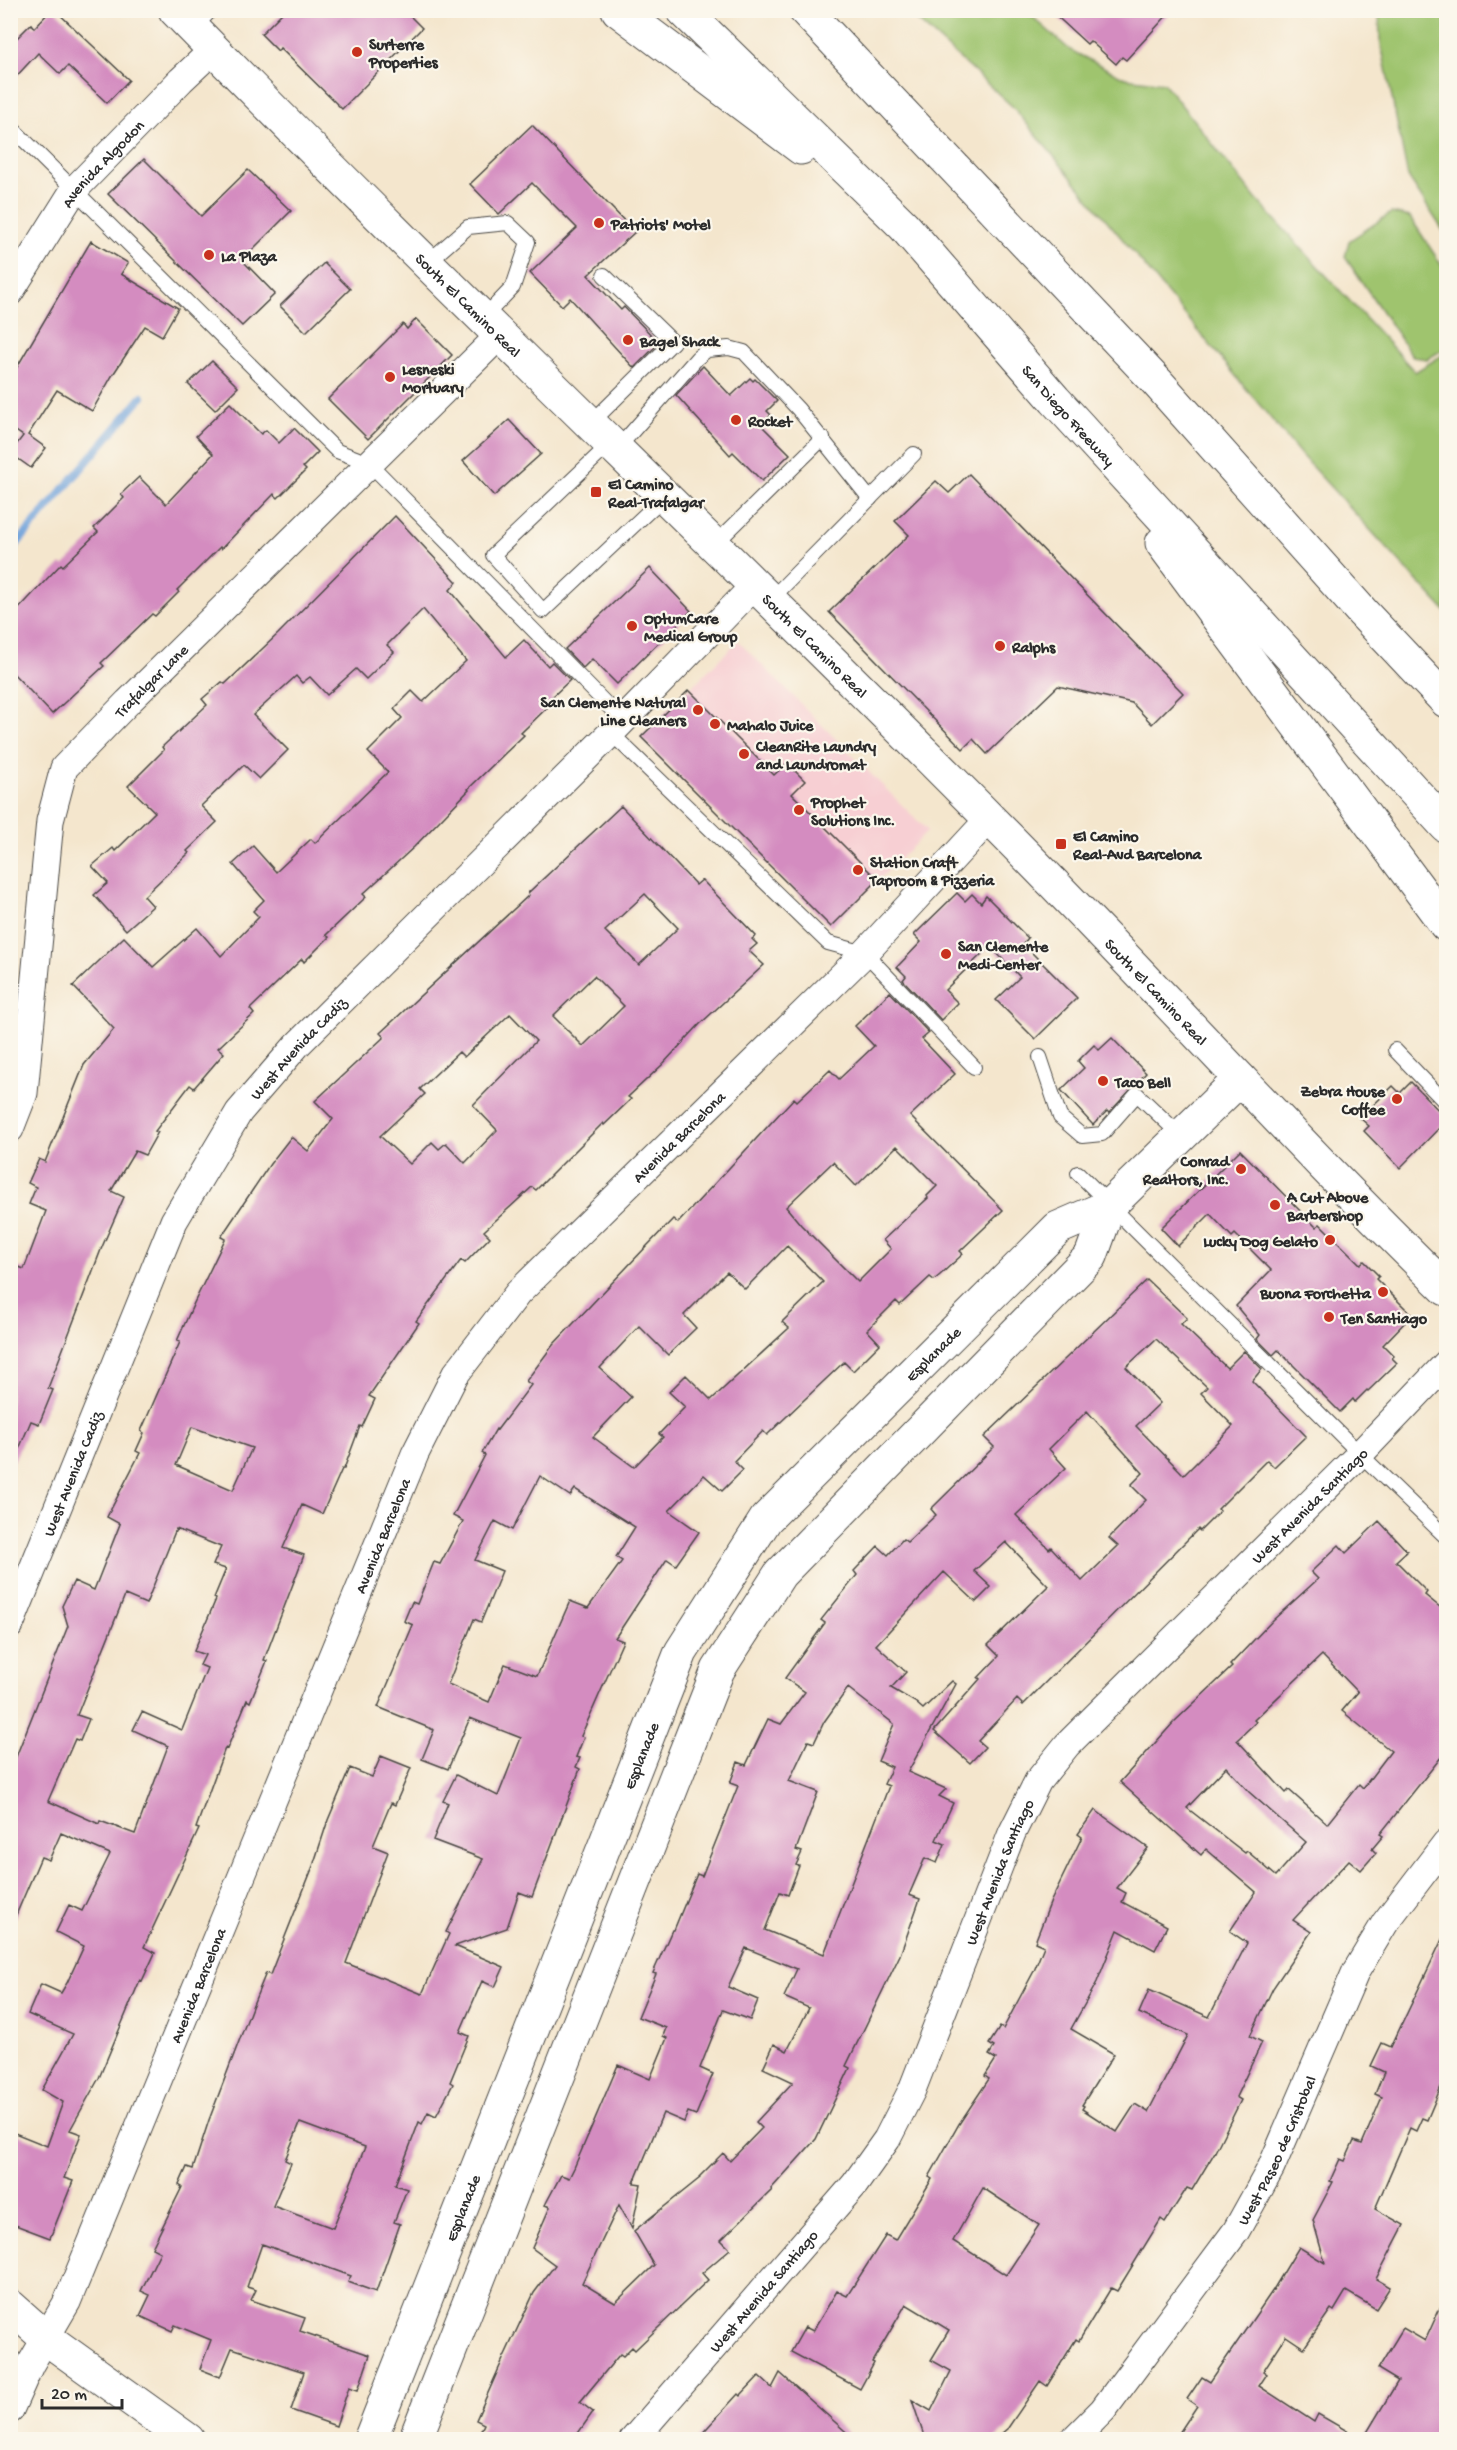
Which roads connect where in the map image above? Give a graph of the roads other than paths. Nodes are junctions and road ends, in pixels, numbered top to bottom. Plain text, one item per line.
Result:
1 (618, 10) edge
2 (682, 10) edge
3 (805, 10) edge
4 (198, 25) edge
5 (10, 126) edge
6 (74, 190) junction
7 (904, 226) junction
8 (428, 262) junction
9 (604, 275) dead end
10 (10, 292) edge
11 (493, 326) junction
12 (1055, 400) junction
13 (606, 438) junction
14 (823, 438) junction
15 (914, 454) dead end
16 (369, 463) junction
17 (665, 496) junction
18 (870, 499) junction
19 (714, 545) junction
20 (762, 593) junction
21 (1446, 701) edge
22 (617, 727) junction
23 (990, 818) junction
24 (1446, 826) edge
25 (1446, 925) edge
26 (865, 952) junction
27 (1395, 1050) dead end
28 (1040, 1057) dead end
29 (974, 1066) dead end
30 (1240, 1079) junction
31 (1446, 1103) edge
32 (10, 1130) edge
33 (1181, 1137) junction
34 (1078, 1173) dead end
35 (1109, 1206) junction
36 (1446, 1289) edge
37 (1446, 1364) edge
38 (1360, 1454) junction
39 (1446, 1537) edge
40 (10, 1625) edge
41 (681, 1652) junction
42 (718, 1670) junction
43 (1446, 1843) edge
44 (492, 2127) junction
45 (532, 2144) junction
46 (10, 2306) edge
47 (46, 2338) junction
48 (10, 2410) edge
49 (188, 2439) edge
50 (370, 2439) edge
51 (416, 2439) edge
52 (633, 2439) edge
53 (1073, 2439) edge

1 - 7 main road
2 - 7 main road, San Diego Freeway
3 - 21 main road
4 - 6 street, Avenida Algodon
4 - 8 main road, South El Camino Real
5 - 6 lane
6 - 10 street, Avenida Algodon
6 - 16 lane
7 - 12 main road, San Diego Freeway
8 - 11 main road, South El Camino Real
8 - 11 lane
9 - 13 lane
11 - 13 main road, South El Camino Real
11 - 16 street, Trafalgar Lane
12 - 24 main road, San Diego Freeway
12 - 25 main road
13 - 14 lane
13 - 17 main road, South El Camino Real
13 - 17 lane
14 - 18 lane
14 - 19 lane
15 - 18 lane
16 - 22 lane
16 - 32 street, Trafalgar Lane
17 - 19 main road, South El Camino Real
18 - 20 lane
19 - 20 main road, South El Camino Real
20 - 22 street, West Avenida Cadiz
20 - 23 main road, South El Camino Real
22 - 26 lane
22 - 40 street, West Avenida Cadiz
23 - 26 street, Avenida Barcelona
23 - 30 main road, South El Camino Real
26 - 29 lane
26 - 47 street, Avenida Barcelona
27 - 31 lane
28 - 33 lane
30 - 33 main road, Esplanade
30 - 36 main road, South El Camino Real
33 - 35 main road, Esplanade
34 - 35 lane
35 - 38 lane
35 - 41 main road, Esplanade
35 - 42 main road, Esplanade
37 - 38 street, West Avenida Santiago
38 - 39 lane
38 - 52 street, West Avenida Santiago
41 - 42 main road
41 - 44 main road, Esplanade
42 - 45 main road, Esplanade
43 - 53 street, West Paseo de Cristobal
44 - 45 main road
44 - 50 main road, Esplanade
45 - 51 main road, Esplanade
46 - 47 main road
47 - 48 street, Avenida Barcelona
47 - 49 main road

